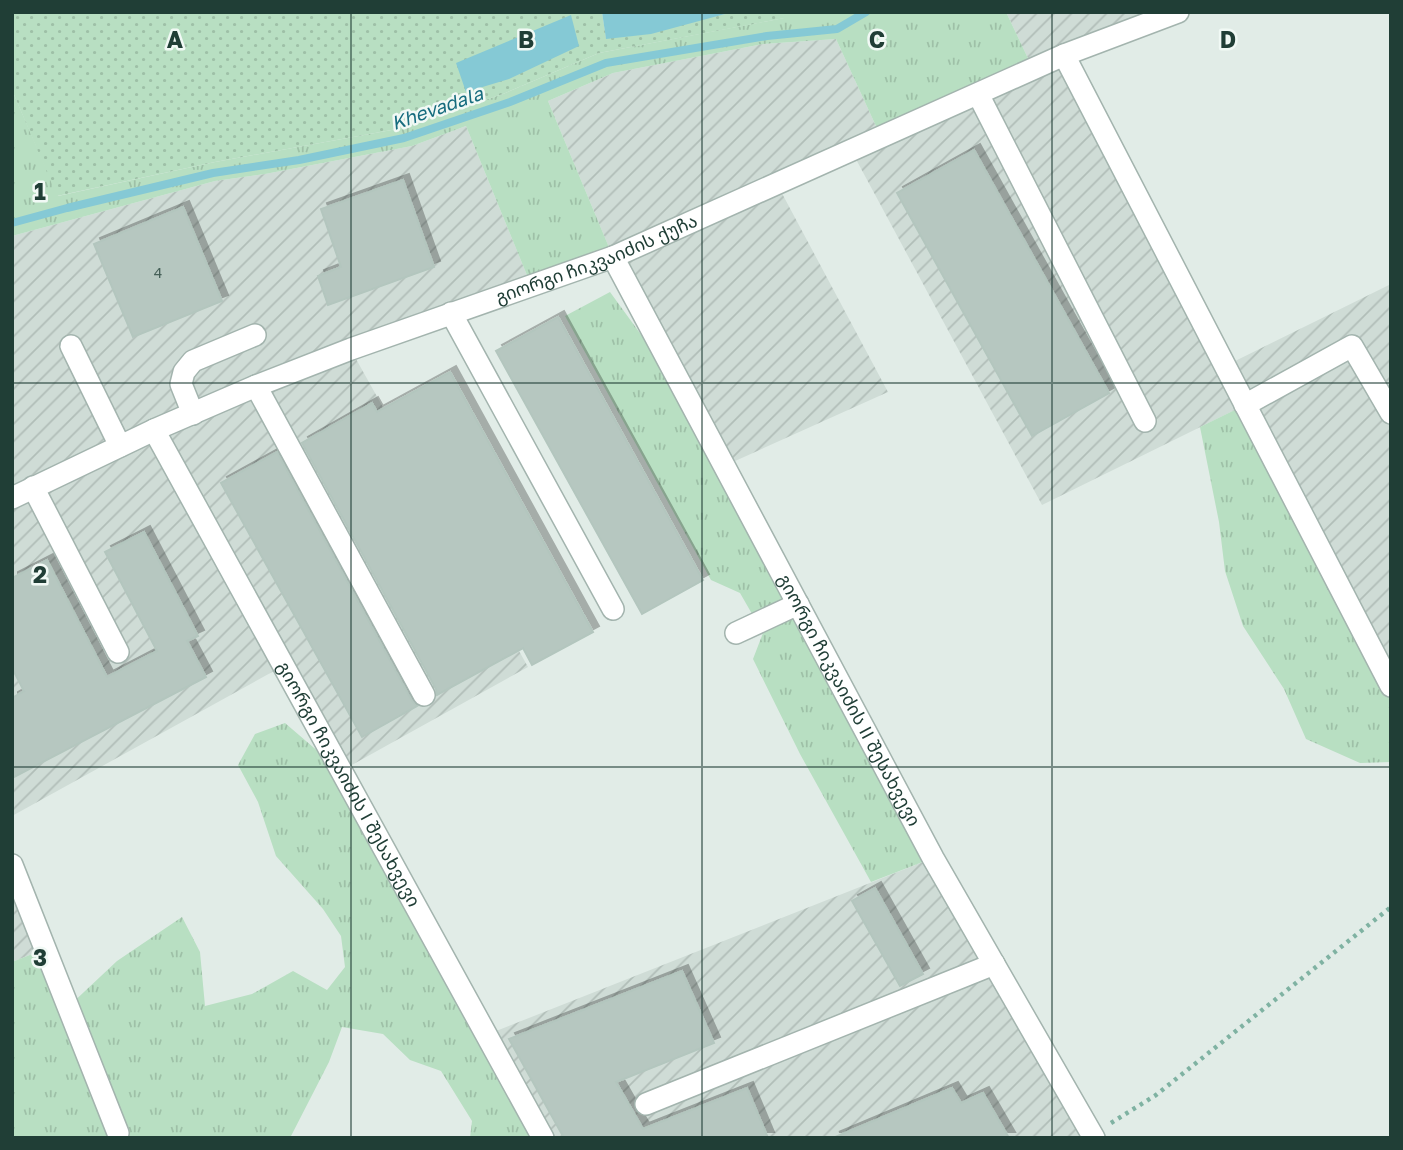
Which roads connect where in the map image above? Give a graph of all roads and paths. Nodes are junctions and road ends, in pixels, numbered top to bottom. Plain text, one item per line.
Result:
1 (1178, 12) edge
2 (1130, 20) edge
3 (1064, 55) junction
4 (978, 94) junction
5 (612, 257) junction
6 (451, 313) junction
7 (256, 335) dead end
8 (71, 346) dead end
9 (256, 386) junction
10 (1245, 405) junction
11 (1391, 413) edge
12 (193, 414) junction
13 (1145, 421) dead end
14 (154, 430) junction
15 (120, 446) junction
16 (33, 487) junction
17 (12, 498) edge
18 (798, 604) junction
19 (612, 609) dead end
20 (736, 633) dead end
21 (118, 652) dead end
22 (1391, 686) edge
23 (424, 695) dead end
24 (12, 865) edge
25 (1391, 906) edge
26 (994, 964) junction
27 (646, 1104) dead end
28 (118, 1133) dead end
29 (1090, 1137) edge
30 (543, 1138) edge

1 - 2 street, გიორგი ჩიკვაიძის ქუჩა
2 - 3 street, გიორგი ჩიკვაიძის ქუჩა
3 - 4 street, გიორგი ჩიკვაიძის ქუჩა
3 - 10 street
4 - 5 street, გიორგი ჩიკვაიძის ქუჩა
4 - 13 street
5 - 6 street, გიორგი ჩიკვაიძის ქუჩა
5 - 18 street, გიორგი ჩიკვაიძის II შესახვევი
6 - 9 street, გიორგი ჩიკვაიძის ქუჩა
6 - 19 street
7 - 12 street
8 - 15 street
9 - 12 street, გიორგი ჩიკვაიძის ქუჩა
9 - 23 street
10 - 11 street
10 - 22 street
12 - 14 street, გიორგი ჩიკვაიძის ქუჩა
14 - 15 street, გიორგი ჩიკვაიძის ქუჩა
14 - 30 street, გიორგი ჩიკვაიძის I შესახვევი
15 - 16 street, გიორგი ჩიკვაიძის ქუჩა
16 - 17 street, გიორგი ჩიკვაიძის ქუჩა
16 - 21 street
18 - 20 street
18 - 26 street, გიორგი ჩიკვაიძის II შესახვევი
24 - 28 street
25 - 29 path
26 - 27 street
26 - 29 street, გიორგი ჩიკვაიძის II შესახვევი

